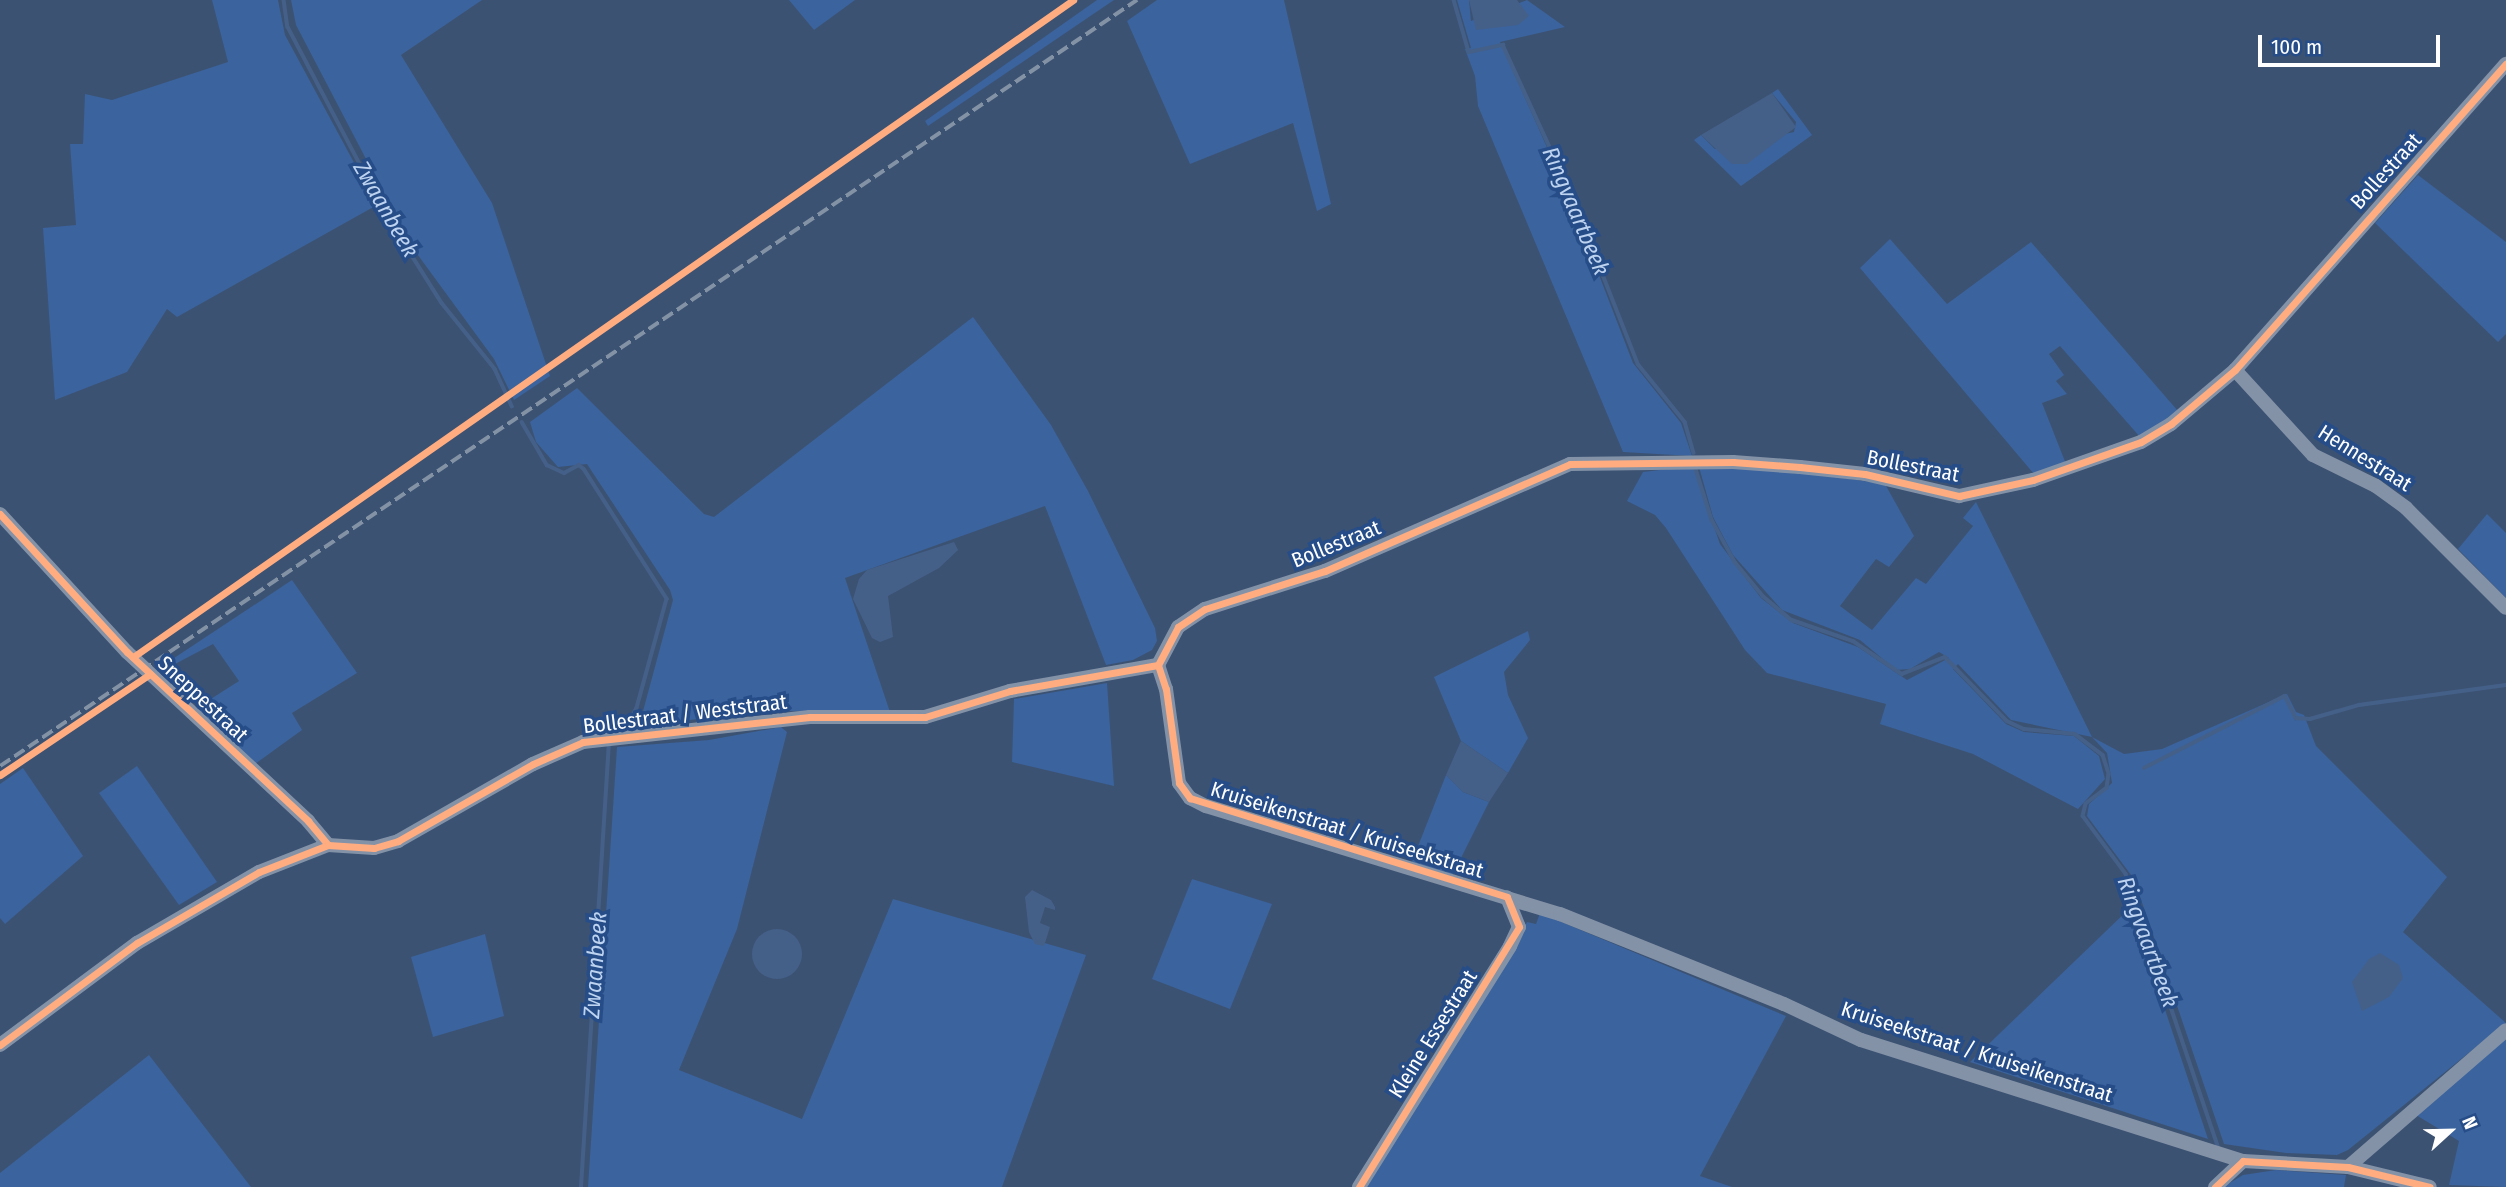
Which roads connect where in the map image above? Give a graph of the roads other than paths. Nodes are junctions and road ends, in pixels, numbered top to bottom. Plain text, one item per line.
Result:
1 (2506, 64) edge
2 (2235, 370) junction
3 (0, 514) edge
4 (2506, 608) edge
5 (1158, 665) junction
6 (328, 845) junction
7 (1507, 897) junction
8 (2506, 1030) edge
9 (0, 1045) edge
10 (2243, 1161) junction
11 (2348, 1167) junction
12 (1359, 1187) edge
13 (2215, 1187) edge
14 (2430, 1187) edge

1 - 2 street, Bollestraat
2 - 4 street, Hennestraat
2 - 5 street, Bollestraat
3 - 6 street, Sneppestraat
5 - 6 street, Bollestraat / Weststraat
5 - 7 street, Kruiseikenstraat / Kruiseekstraat
6 - 9 street, Bollestraat / Weststraat
7 - 10 street, Kruiseekstraat / Kruiseikenstraat
7 - 12 street, Kleine Essestraat
8 - 11 street
10 - 11 street, Kruiseekstraat / Kruiseikenstraat
10 - 13 street
11 - 14 street, Kruiseekstraat / Kruiseikenstraat

